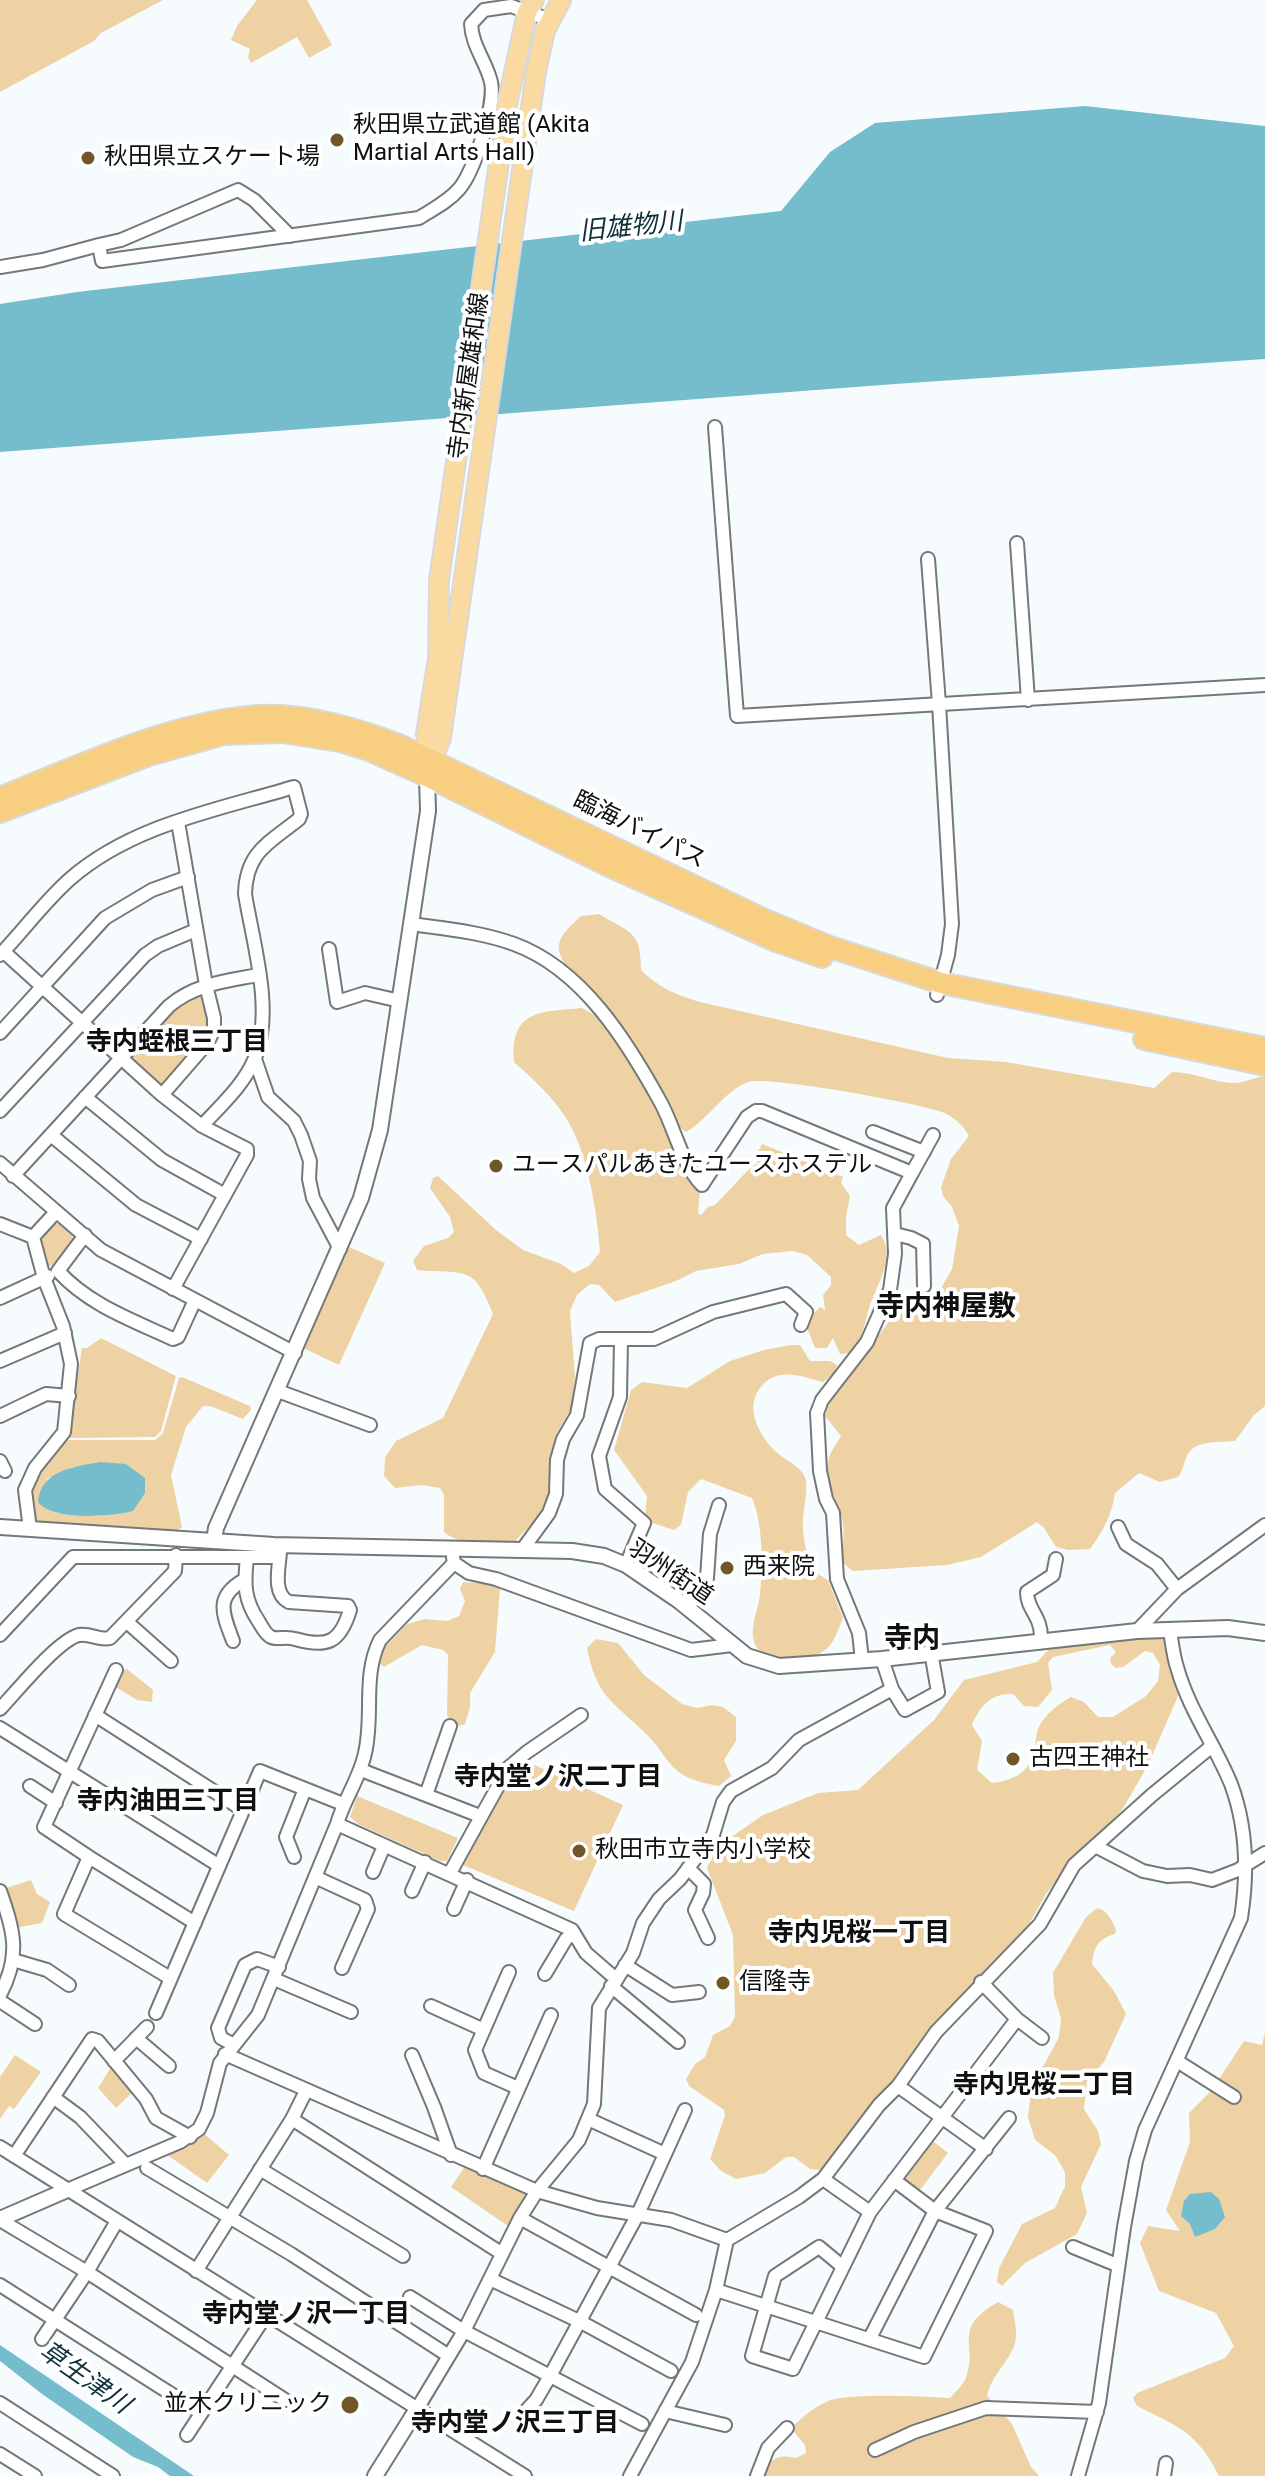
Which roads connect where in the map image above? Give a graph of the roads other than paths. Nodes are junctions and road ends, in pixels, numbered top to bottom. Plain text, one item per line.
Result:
1 (561, 0) edge
2 (530, 6) edge
3 (550, 20) junction
4 (290, 236) junction
5 (99, 245) junction
6 (0, 267) edge
7 (715, 427) dead end
8 (1017, 543) dead end
9 (928, 559) dead end
10 (1265, 685) edge
11 (1028, 700) junction
12 (939, 704) junction
13 (429, 769) junction
14 (0, 798) edge
15 (0, 812) edge
16 (178, 822) junction
17 (188, 877) junction
18 (411, 924) junction
19 (196, 930) junction
20 (329, 949) dead end
21 (2, 954) edge
22 (258, 975) junction
23 (206, 985) junction
24 (42, 987) junction
25 (939, 989) junction
26 (400, 1001) junction
27 (81, 1023) junction
28 (0, 1033) edge
29 (1265, 1048) edge
30 (255, 1059) junction
31 (121, 1060) junction
32 (1265, 1065) edge
33 (162, 1095) junction
34 (85, 1097) junction
35 (0, 1111) edge
36 (202, 1126) junction
37 (873, 1132) dead end
38 (51, 1135) junction
39 (933, 1135) dead end
40 (924, 1152) junction
41 (0, 1163) edge
42 (912, 1173) junction
43 (13, 1176) junction
44 (225, 1195) junction
45 (56, 1212) junction
46 (0, 1224) edge
47 (895, 1234) junction
48 (85, 1235) junction
49 (33, 1237) junction
50 (201, 1239) junction
51 (340, 1249) junction
52 (58, 1271) junction
53 (44, 1278) junction
54 (924, 1286) dead end
55 (173, 1289) junction
56 (0, 1298) edge
57 (195, 1300) junction
58 (801, 1325) dead end
59 (65, 1333) junction
60 (621, 1340) junction
61 (295, 1353) junction
62 (0, 1361) edge
63 (278, 1391) junction
64 (69, 1396) junction
65 (0, 1416) edge
66 (370, 1425) dead end
67 (719, 1505) dead end
68 (1265, 1525) edge
69 (0, 1527) edge
70 (1118, 1527) dead end
71 (30, 1529) junction
72 (214, 1541) junction
73 (522, 1550) junction
74 (280, 1551) junction
75 (176, 1555) junction
76 (453, 1556) junction
77 (247, 1558) junction
78 (1056, 1559) dead end
79 (626, 1565) junction
80 (244, 1580) junction
81 (1177, 1589) junction
82 (688, 1608) junction
83 (127, 1622) junction
84 (1137, 1631) junction
85 (1170, 1631) junction
86 (1265, 1633) edge
87 (0, 1635) edge
88 (1041, 1640) junction
89 (233, 1641) dead end
90 (732, 1645) junction
91 (931, 1652) junction
92 (882, 1659) junction
93 (862, 1660) junction
94 (171, 1661) dead end
95 (116, 1670) dead end
96 (892, 1689) junction
97 (0, 1709) edge
98 (95, 1715) junction
99 (581, 1715) dead end
100 (450, 1726) dead end
101 (0, 1728) edge
102 (1212, 1746) junction
103 (361, 1770) junction
104 (71, 1773) junction
105 (30, 1786) dead end
106 (305, 1789) junction
107 (426, 1795) junction
108 (56, 1803) junction
109 (343, 1804) junction
110 (243, 1810) junction
111 (480, 1816) junction
112 (337, 1824) junction
113 (384, 1846) junction
114 (1095, 1846) junction
115 (1265, 1853) edge
116 (89, 1857) junction
117 (294, 1857) dead end
118 (425, 1862) junction
119 (1246, 1864) junction
120 (218, 1865) junction
121 (688, 1868) junction
122 (373, 1872) dead end
123 (450, 1873) junction
124 (315, 1877) junction
125 (467, 1880) junction
126 (0, 1891) edge
127 (412, 1891) dead end
128 (454, 1909) dead end
129 (195, 1923) junction
130 (574, 1933) junction
131 (708, 1938) dead end
132 (13, 1960) junction
133 (625, 1965) junction
134 (342, 1968) dead end
135 (509, 1972) dead end
136 (276, 1973) junction
137 (545, 1974) dead end
138 (170, 1978) junction
139 (981, 1982) junction
140 (614, 1983) junction
141 (69, 1985) dead end
142 (699, 1992) dead end
143 (0, 1998) edge
144 (431, 2006) dead end
145 (351, 2012) dead end
146 (156, 2013) dead end
147 (551, 2015) dead end
148 (1017, 2019) junction
149 (35, 2024) dead end
150 (147, 2027) dead end
151 (484, 2030) junction
152 (136, 2038) junction
153 (1042, 2038) dead end
154 (678, 2042) dead end
155 (230, 2050) junction
156 (412, 2055) dead end
157 (114, 2061) junction
158 (1177, 2061) junction
159 (169, 2066) dead end
160 (898, 2086) junction
161 (518, 2088) junction
162 (306, 2091) junction
163 (53, 2097) junction
164 (1234, 2097) dead end
165 (685, 2110) dead end
166 (941, 2118) junction
167 (1009, 2118) dead end
168 (292, 2119) junction
169 (588, 2119) junction
170 (190, 2137) junction
171 (0, 2147) edge
172 (986, 2149) junction
173 (665, 2154) junction
174 (451, 2155) junction
175 (14, 2156) junction
176 (126, 2165) junction
177 (147, 2168) dead end
178 (260, 2169) junction
179 (483, 2169) junction
180 (823, 2179) junction
181 (894, 2180) junction
182 (67, 2190) junction
183 (537, 2191) junction
184 (935, 2211) junction
185 (870, 2212) junction
186 (638, 2214) junction
187 (229, 2217) junction
188 (520, 2218) junction
189 (0, 2219) edge
190 (117, 2221) junction
191 (727, 2240) junction
192 (1073, 2247) dead end
193 (501, 2253) junction
194 (403, 2256) dead end
195 (610, 2265) junction
196 (1117, 2265) junction
197 (843, 2267) junction
198 (196, 2271) junction
199 (87, 2272) junction
200 (490, 2279) junction
201 (0, 2285) edge
202 (716, 2290) junction
203 (410, 2297) dead end
204 (766, 2305) junction
205 (266, 2315) junction
206 (696, 2315) dead end
207 (54, 2320) junction
208 (581, 2322) junction
209 (818, 2322) junction
210 (464, 2331) junction
211 (870, 2338) junction
212 (42, 2339) dead end
213 (449, 2356) junction
214 (233, 2365) junction
215 (671, 2371) dead end
216 (550, 2376) junction
217 (285, 2400) dead end
218 (0, 2403) edge
219 (417, 2409) junction
220 (665, 2411) junction
221 (1097, 2412) junction
222 (201, 2413) junction
223 (522, 2415) dead end
224 (642, 2424) dead end
225 (725, 2425) dead end
226 (787, 2428) dead end
227 (187, 2435) dead end
228 (875, 2450) dead end
229 (0, 2454) edge
230 (35, 2476) edge
231 (113, 2476) edge
232 (375, 2476) edge
233 (525, 2476) edge
234 (630, 2476) edge
235 (757, 2476) edge
236 (1078, 2476) edge

1 - 3 main road, 寺内新屋雄和線
2 - 3 street
2 - 4 street
2 - 13 main road, 寺内新屋雄和線
3 - 13 main road, 寺内新屋雄和線
4 - 5 street
4 - 5 street
5 - 6 street
7 - 12 street
8 - 11 street
9 - 12 street
10 - 11 street
11 - 12 street
12 - 25 street
13 - 14 highway, 臨海バイパス
13 - 15 highway, 臨海バイパス
13 - 18 street
13 - 25 highway, 臨海バイパス
16 - 17 street
16 - 21 street
16 - 22 street
17 - 19 street
17 - 24 street
18 - 26 street
18 - 42 street
19 - 23 street
19 - 27 street
20 - 26 street
21 - 24 street
22 - 23 street
22 - 30 street
23 - 31 street
23 - 33 street
24 - 27 street
24 - 28 street
25 - 29 highway, 臨海バイパス
25 - 32 highway, 臨海バイパス
26 - 51 street
27 - 31 street
27 - 35 street
30 - 36 street
30 - 51 street
31 - 33 street
31 - 34 street
33 - 36 street
34 - 38 street
34 - 44 street
36 - 44 street
37 - 40 street
38 - 43 street
38 - 50 street
39 - 40 street
40 - 42 street
41 - 43 street
42 - 47 street
43 - 45 street
44 - 50 street
45 - 48 street
45 - 49 street
46 - 49 street
47 - 54 street
47 - 93 street
48 - 52 street
48 - 55 street
49 - 53 street
50 - 55 street
51 - 61 street
52 - 53 street
52 - 57 street
53 - 56 street
53 - 59 street
55 - 57 street
57 - 61 street
58 - 60 street
59 - 62 street
59 - 64 street
60 - 73 street
60 - 79 street
61 - 63 street
63 - 66 street
63 - 72 street
64 - 65 street
64 - 71 street
67 - 82 street
68 - 81 street
69 - 71 street, 羽州街道
70 - 81 street
71 - 72 street, 羽州街道
72 - 74 street, 羽州街道
73 - 76 street, 羽州街道
73 - 79 street, 羽州街道
74 - 76 street, 羽州街道
74 - 77 street
74 - 80 street
75 - 77 street
75 - 83 street
75 - 87 street
76 - 90 street
76 - 103 street
77 - 80 street
78 - 88 street
79 - 82 street, 羽州街道
80 - 89 street
81 - 84 street
82 - 90 street, 羽州街道
83 - 94 street
83 - 97 street
84 - 85 street, 羽州街道
84 - 88 street, 羽州街道
85 - 86 street, 羽州街道
85 - 102 street
88 - 91 street, 羽州街道
90 - 93 street, 羽州街道
91 - 92 street, 羽州街道
91 - 96 street
92 - 93 street, 羽州街道
92 - 96 street
95 - 98 street
96 - 121 street
98 - 104 street
98 - 110 street
99 - 111 street
100 - 107 street
101 - 104 street
102 - 114 street
102 - 119 street
103 - 107 street
103 - 109 street
104 - 108 street
104 - 120 street
105 - 108 street
106 - 109 street
106 - 110 street
106 - 117 street
107 - 111 street
108 - 116 street
109 - 112 street
110 - 120 street
111 - 123 street
112 - 113 street
112 - 124 street
113 - 118 street
113 - 122 street
114 - 119 street
114 - 139 street
115 - 119 street
116 - 129 street
116 - 138 street
118 - 123 street
118 - 127 street
119 - 158 street
120 - 129 street
121 - 131 street
121 - 133 street
123 - 125 street
124 - 134 street
124 - 136 street
125 - 128 street
125 - 130 street
126 - 132 street
129 - 138 street
130 - 137 street
130 - 140 street
132 - 141 street
132 - 143 street
133 - 140 street
133 - 142 street
135 - 151 street
136 - 145 street
136 - 155 street
136 - 155 street
138 - 146 street
139 - 148 street
139 - 160 street
140 - 154 street
140 - 169 street
143 - 149 street
144 - 151 street
147 - 161 street
148 - 153 street
148 - 166 street
150 - 152 street
151 - 161 street
152 - 157 street
152 - 159 street
155 - 162 street
155 - 170 street
156 - 174 street
157 - 163 street
157 - 170 street
158 - 164 street
158 - 196 street
160 - 166 street
160 - 180 street
161 - 179 street
162 - 168 street
162 - 174 street
163 - 175 street
163 - 176 street
165 - 173 street
166 - 172 street
166 - 181 street
167 - 172 street
168 - 178 street
168 - 193 street
169 - 173 street
169 - 183 street
170 - 176 street
171 - 175 street
172 - 184 street
173 - 186 street
174 - 179 street
175 - 182 street
176 - 182 street
177 - 187 street
178 - 187 street
178 - 194 street
179 - 183 street
180 - 185 street
180 - 191 street
181 - 184 street
181 - 185 street
182 - 189 street
182 - 190 street
183 - 186 street
183 - 188 street
184 - 211 street
184 - 211 street
185 - 197 street
186 - 191 street
186 - 195 street
187 - 198 street
187 - 213 street
188 - 193 street
188 - 195 street
189 - 199 street
190 - 198 street
190 - 199 street
191 - 202 street
192 - 196 street
193 - 200 street
195 - 206 street
195 - 208 street
196 - 221 street
197 - 204 street
197 - 209 street
198 - 205 street
199 - 207 street
199 - 214 street
200 - 208 street
200 - 210 street
201 - 207 street
202 - 204 street
202 - 220 street
203 - 210 street
204 - 209 street
204 - 209 street
205 - 214 street
205 - 219 street
207 - 212 street
207 - 222 street
208 - 215 street
208 - 216 street
209 - 211 street
210 - 213 street
210 - 216 street
213 - 219 street
214 - 217 street
214 - 222 street
216 - 223 street
216 - 224 street
218 - 231 street
219 - 232 street
219 - 233 street
220 - 225 street
220 - 234 street
221 - 228 street
221 - 236 street
222 - 227 street
226 - 235 street
229 - 230 street

